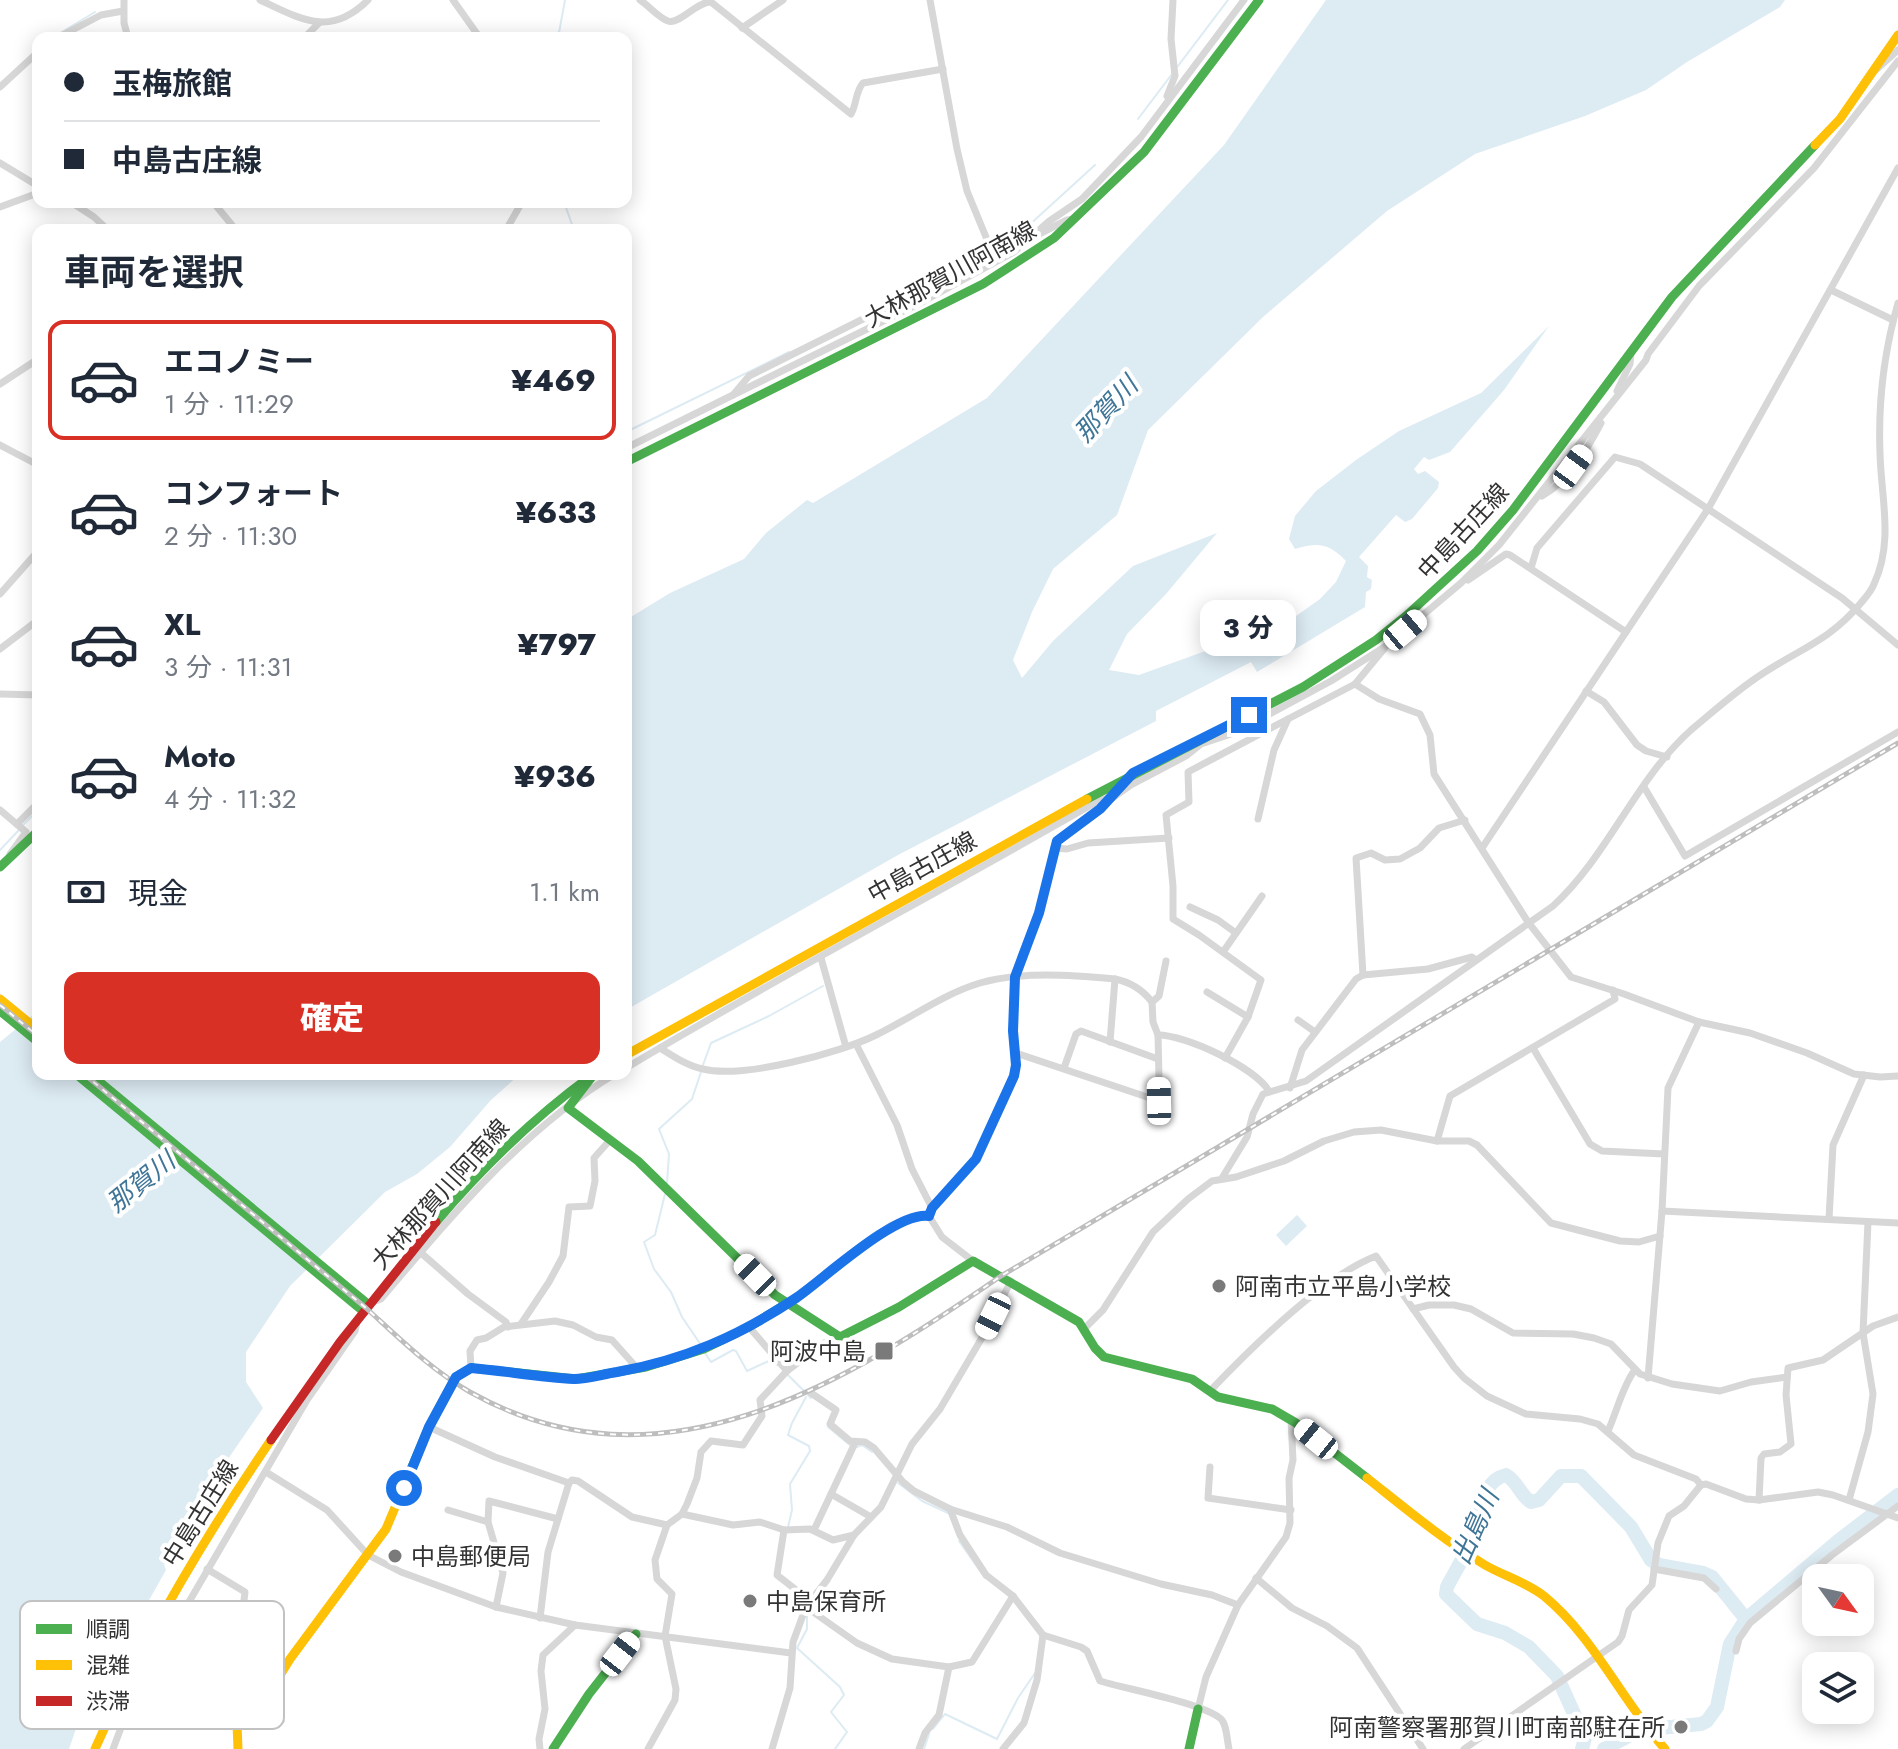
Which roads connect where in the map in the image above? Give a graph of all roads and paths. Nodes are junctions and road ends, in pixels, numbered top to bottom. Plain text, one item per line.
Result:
1 (124, 0) edge
2 (260, 0) edge
3 (368, 0) edge
4 (453, 0) edge
5 (640, 0) edge
6 (783, 0) edge
7 (930, 0) edge
8 (1173, 0) edge
9 (1244, 0) edge
10 (1259, 0) edge
11 (123, 11) junction
12 (319, 23) junction
13 (742, 28) junction
14 (68, 32) edge
15 (127, 32) edge
16 (310, 32) edge
17 (476, 32) edge
18 (1898, 35) edge
19 (1898, 50) edge
20 (32, 58) edge
21 (1898, 61) edge
22 (943, 69) junction
23 (1874, 71) junction
24 (0, 87) edge
25 (1166, 103) junction
26 (0, 163) edge
27 (1898, 168) edge
28 (32, 182) edge
29 (32, 195) edge
30 (0, 207) edge
31 (80, 208) edge
32 (218, 208) edge
33 (1076, 218) junction
34 (102, 224) edge
35 (231, 224) edge
36 (1030, 239) junction
37 (1022, 245) junction
38 (993, 254) junction
39 (1831, 290) junction
40 (1898, 303) edge
41 (1893, 320) junction
42 (1631, 352) junction
43 (32, 363) edge
44 (0, 384) edge
45 (733, 395) junction
46 (1611, 404) junction
47 (0, 445) edge
48 (632, 445) edge
49 (632, 459) edge
50 (32, 462) edge
51 (1708, 509) junction
52 (32, 558) edge
53 (1531, 568) junction
54 (1461, 583) junction
55 (0, 594) edge
56 (1855, 610) junction
57 (1406, 616) junction
58 (32, 625) edge
59 (1626, 632) junction
60 (1898, 645) edge
61 (1386, 646) junction
62 (0, 649) edge
63 (1355, 684) junction
64 (1586, 691) junction
65 (0, 694) edge
66 (32, 695) edge
67 (1288, 719) junction
68 (1898, 732) edge
69 (1200, 742) junction
70 (1667, 757) junction
71 (1133, 773) junction
72 (1644, 787) junction
73 (1110, 797) junction
74 (0, 810) edge
75 (32, 811) edge
76 (1258, 819) dead end
77 (1465, 820) junction
78 (20, 826) junction
79 (32, 837) edge
80 (1169, 838) junction
81 (1054, 848) junction
82 (1482, 848) junction
83 (12, 855) junction
84 (0, 858) edge
85 (0, 867) edge
86 (1262, 896) dead end
87 (1190, 907) dead end
88 (1528, 922) junction
89 (1236, 933) junction
90 (1223, 952) junction
91 (821, 958) junction
92 (1476, 960) junction
93 (1166, 961) dead end
94 (1363, 975) junction
95 (1015, 977) junction
96 (1115, 979) junction
97 (1613, 990) junction
98 (1207, 992) dead end
99 (0, 999) edge
100 (1152, 1002) junction
101 (0, 1011) edge
102 (1248, 1017) junction
103 (1298, 1020) dead end
104 (1699, 1022) junction
105 (32, 1025) edge
106 (1315, 1032) junction
107 (1158, 1035) junction
108 (32, 1037) edge
109 (1110, 1042) junction
110 (856, 1044) junction
111 (846, 1047) junction
112 (660, 1048) junction
113 (1533, 1048) junction
114 (632, 1052) edge
115 (1016, 1053) junction
116 (1225, 1058) junction
117 (1158, 1059) junction
118 (632, 1064) edge
119 (1064, 1068) junction
120 (1864, 1075) junction
121 (1898, 1076) edge
122 (83, 1080) edge
123 (97, 1080) edge
124 (586, 1080) edge
125 (591, 1080) edge
126 (607, 1080) edge
127 (1290, 1088) junction
128 (1269, 1091) junction
129 (1159, 1101) junction
130 (568, 1108) junction
131 (1160, 1120) dead end
132 (610, 1140) junction
133 (1437, 1141) junction
134 (1664, 1154) junction
135 (1222, 1178) junction
136 (1662, 1211) junction
137 (930, 1212) junction
138 (1829, 1219) junction
139 (1868, 1222) junction
140 (1898, 1223) edge
141 (1660, 1236) junction
142 (420, 1252) junction
143 (973, 1261) junction
144 (1011, 1281) junction
145 (786, 1304) junction
146 (364, 1308) junction
147 (1413, 1309) junction
148 (1898, 1317) edge
149 (521, 1324) junction
150 (508, 1327) junction
151 (749, 1327) junction
152 (1085, 1328) junction
153 (1863, 1333) junction
154 (824, 1343) dead end
155 (471, 1368) junction
156 (637, 1368) junction
157 (1634, 1371) junction
158 (786, 1372) junction
159 (1787, 1377) junction
160 (1648, 1378) junction
161 (1210, 1391) junction
162 (811, 1393) dead end
163 (1291, 1419) junction
164 (429, 1427) junction
165 (1608, 1431) junction
166 (855, 1446) junction
167 (1210, 1467) dead end
168 (266, 1472) junction
169 (897, 1475) junction
170 (569, 1483) junction
171 (1701, 1485) junction
172 (831, 1494) junction
173 (1759, 1500) junction
174 (1849, 1500) junction
175 (1898, 1506) edge
176 (950, 1509) junction
177 (448, 1510) dead end
178 (1291, 1510) junction
179 (682, 1514) junction
180 (1885, 1514) junction
181 (871, 1517) junction
182 (1898, 1518) edge
183 (558, 1519) junction
184 (488, 1522) junction
185 (667, 1525) junction
186 (784, 1530) junction
187 (814, 1530) junction
188 (854, 1535) junction
189 (368, 1555) junction
190 (1655, 1564) junction
191 (207, 1569) junction
192 (1256, 1578) junction
193 (1716, 1589) dead end
194 (1012, 1597) junction
195 (169, 1601) edge
196 (189, 1601) edge
197 (244, 1601) edge
198 (1238, 1605) junction
199 (496, 1607) junction
200 (806, 1607) junction
201 (540, 1618) junction
202 (575, 1625) junction
203 (636, 1634) junction
204 (1043, 1635) junction
205 (665, 1636) junction
206 (1736, 1651) dead end
207 (791, 1653) junction
208 (1597, 1656) junction
209 (949, 1667) junction
210 (284, 1670) edge
211 (1198, 1709) junction
212 (104, 1729) edge
213 (120, 1729) edge
214 (237, 1729) edge
215 (95, 1749) edge
216 (113, 1749) edge
217 (238, 1749) edge
218 (540, 1749) edge
219 (553, 1749) edge
220 (648, 1749) edge
221 (772, 1749) edge
222 (919, 1749) edge
223 (1003, 1749) edge
224 (1189, 1749) edge
225 (1229, 1749) edge
226 (1423, 1749) edge
227 (1464, 1749) edge
228 (1665, 1749) edge

1 - 11 street
2 - 12 street
3 - 12 street
4 - 17 street
5 - 13 street
6 - 13 street
7 - 22 street
8 - 25 street
9 - 25 street
10 - 33 main road, 大林那賀川阿南線
11 - 14 street
11 - 15 street
12 - 16 street
13 - 22 street
18 - 23 main road, 中島古庄線
19 - 23 street
20 - 24 street
21 - 46 street
22 - 38 street
23 - 42 main road, 中島古庄線
25 - 36 street
26 - 28 street
27 - 39 street
29 - 30 street
31 - 34 street
32 - 35 street
33 - 36 street
33 - 49 main road, 大林那賀川阿南線
36 - 37 street
37 - 38 street
37 - 45 street
38 - 45 street
39 - 41 street
39 - 51 street
40 - 41 street
41 - 56 street
42 - 46 street
42 - 57 main road, 中島古庄線
43 - 44 street
45 - 48 street
46 - 54 street
47 - 50 street
51 - 53 street
51 - 56 street
51 - 59 street
52 - 55 street
53 - 54 street
53 - 59 street
54 - 61 street
56 - 60 street
56 - 70 street
57 - 61 street
57 - 69 main road, 中島古庄線
58 - 62 street
59 - 64 street
61 - 63 street
61 - 69 street
63 - 67 street
63 - 77 street
64 - 70 street
64 - 82 street
65 - 66 street
67 - 76 street
67 - 80 street
68 - 72 street
69 - 71 main road, 中島古庄線
69 - 73 street
70 - 72 street
71 - 73 street
71 - 114 main road, 中島古庄線
72 - 88 street
73 - 81 street
73 - 91 street
74 - 78 street
75 - 78 street
77 - 82 street
77 - 94 street
78 - 83 street
79 - 83 main road
80 - 81 street
80 - 90 street
81 - 95 street
82 - 88 street
83 - 84 street
83 - 85 main road
86 - 89 street
87 - 89 street
88 - 92 street
88 - 97 street
89 - 90 street
90 - 102 street
91 - 111 street
91 - 112 street
92 - 94 street
92 - 127 street
93 - 100 street
94 - 106 street
95 - 96 street
95 - 110 street
95 - 115 street
96 - 100 street
96 - 109 street
97 - 104 street
97 - 113 street
98 - 102 street
99 - 105 main road
100 - 107 street
101 - 108 main road
102 - 116 street
103 - 106 street
104 - 120 street
104 - 134 street
106 - 127 street
107 - 116 street
107 - 117 street
109 - 117 street
109 - 119 street
110 - 111 street
110 - 137 street
111 - 112 street
112 - 118 street
113 - 133 street
113 - 134 street
115 - 119 street
115 - 137 street
116 - 128 street
117 - 129 street
119 - 129 street
120 - 121 street
120 - 138 street
122 - 146 main road
123 - 146 main road, 大林那賀川阿南線
124 - 146 main road, 大林那賀川阿南線
125 - 130 main road, 大林那賀川阿南線
126 - 130 street
127 - 128 street
128 - 135 street
129 - 131 street
130 - 132 main road
130 - 142 street
132 - 145 main road
132 - 149 street
133 - 135 street
133 - 141 street
134 - 136 street
135 - 152 street
136 - 138 street
136 - 141 street
137 - 143 street
137 - 145 street
138 - 139 street
139 - 140 street
139 - 153 street
141 - 160 street
142 - 146 street
142 - 150 street
143 - 144 main road
143 - 145 main road
144 - 152 main road
144 - 169 street
145 - 151 main road
146 - 168 street
146 - 195 main road, 中島古庄線
147 - 157 street
147 - 161 street
147 - 165 street
148 - 153 street
149 - 150 street
149 - 156 street
150 - 155 street
151 - 156 main road
151 - 158 street
152 - 161 main road
153 - 159 street
153 - 174 street
154 - 158 street
155 - 156 main road
155 - 164 main road
157 - 160 street
157 - 165 street
158 - 179 street
159 - 160 street
159 - 173 street
161 - 163 main road
162 - 166 street
163 - 178 street
163 - 208 main road
164 - 170 street
164 - 189 main road
165 - 171 street
166 - 169 street
166 - 172 street
167 - 178 street
168 - 189 street
168 - 191 street
169 - 176 street
169 - 181 street
170 - 183 street
170 - 185 street
171 - 173 street
171 - 190 street
172 - 181 street
172 - 187 street
173 - 174 street
174 - 180 street
175 - 180 street
176 - 194 street
176 - 198 street
177 - 184 street
178 - 192 street
179 - 185 street
179 - 186 street
180 - 182 street
180 - 206 street
181 - 188 street
183 - 184 street
183 - 201 street
184 - 199 street
185 - 205 street
186 - 187 street
186 - 200 street
187 - 188 street
188 - 200 street
189 - 199 street
189 - 210 main road
190 - 193 street
190 - 208 street
191 - 196 street
191 - 197 street
192 - 198 street
192 - 226 street
194 - 204 street
194 - 209 street
198 - 211 street
199 - 201 street
200 - 207 street
200 - 209 street
201 - 202 street
202 - 203 street
202 - 218 street
203 - 205 street
203 - 219 main road
204 - 211 street
204 - 223 street
205 - 207 street
205 - 220 street
207 - 221 street
208 - 227 street
208 - 228 main road
209 - 222 street
211 - 224 main road
211 - 225 street
212 - 215 main road, 中島古庄線
213 - 216 street
214 - 217 main road

